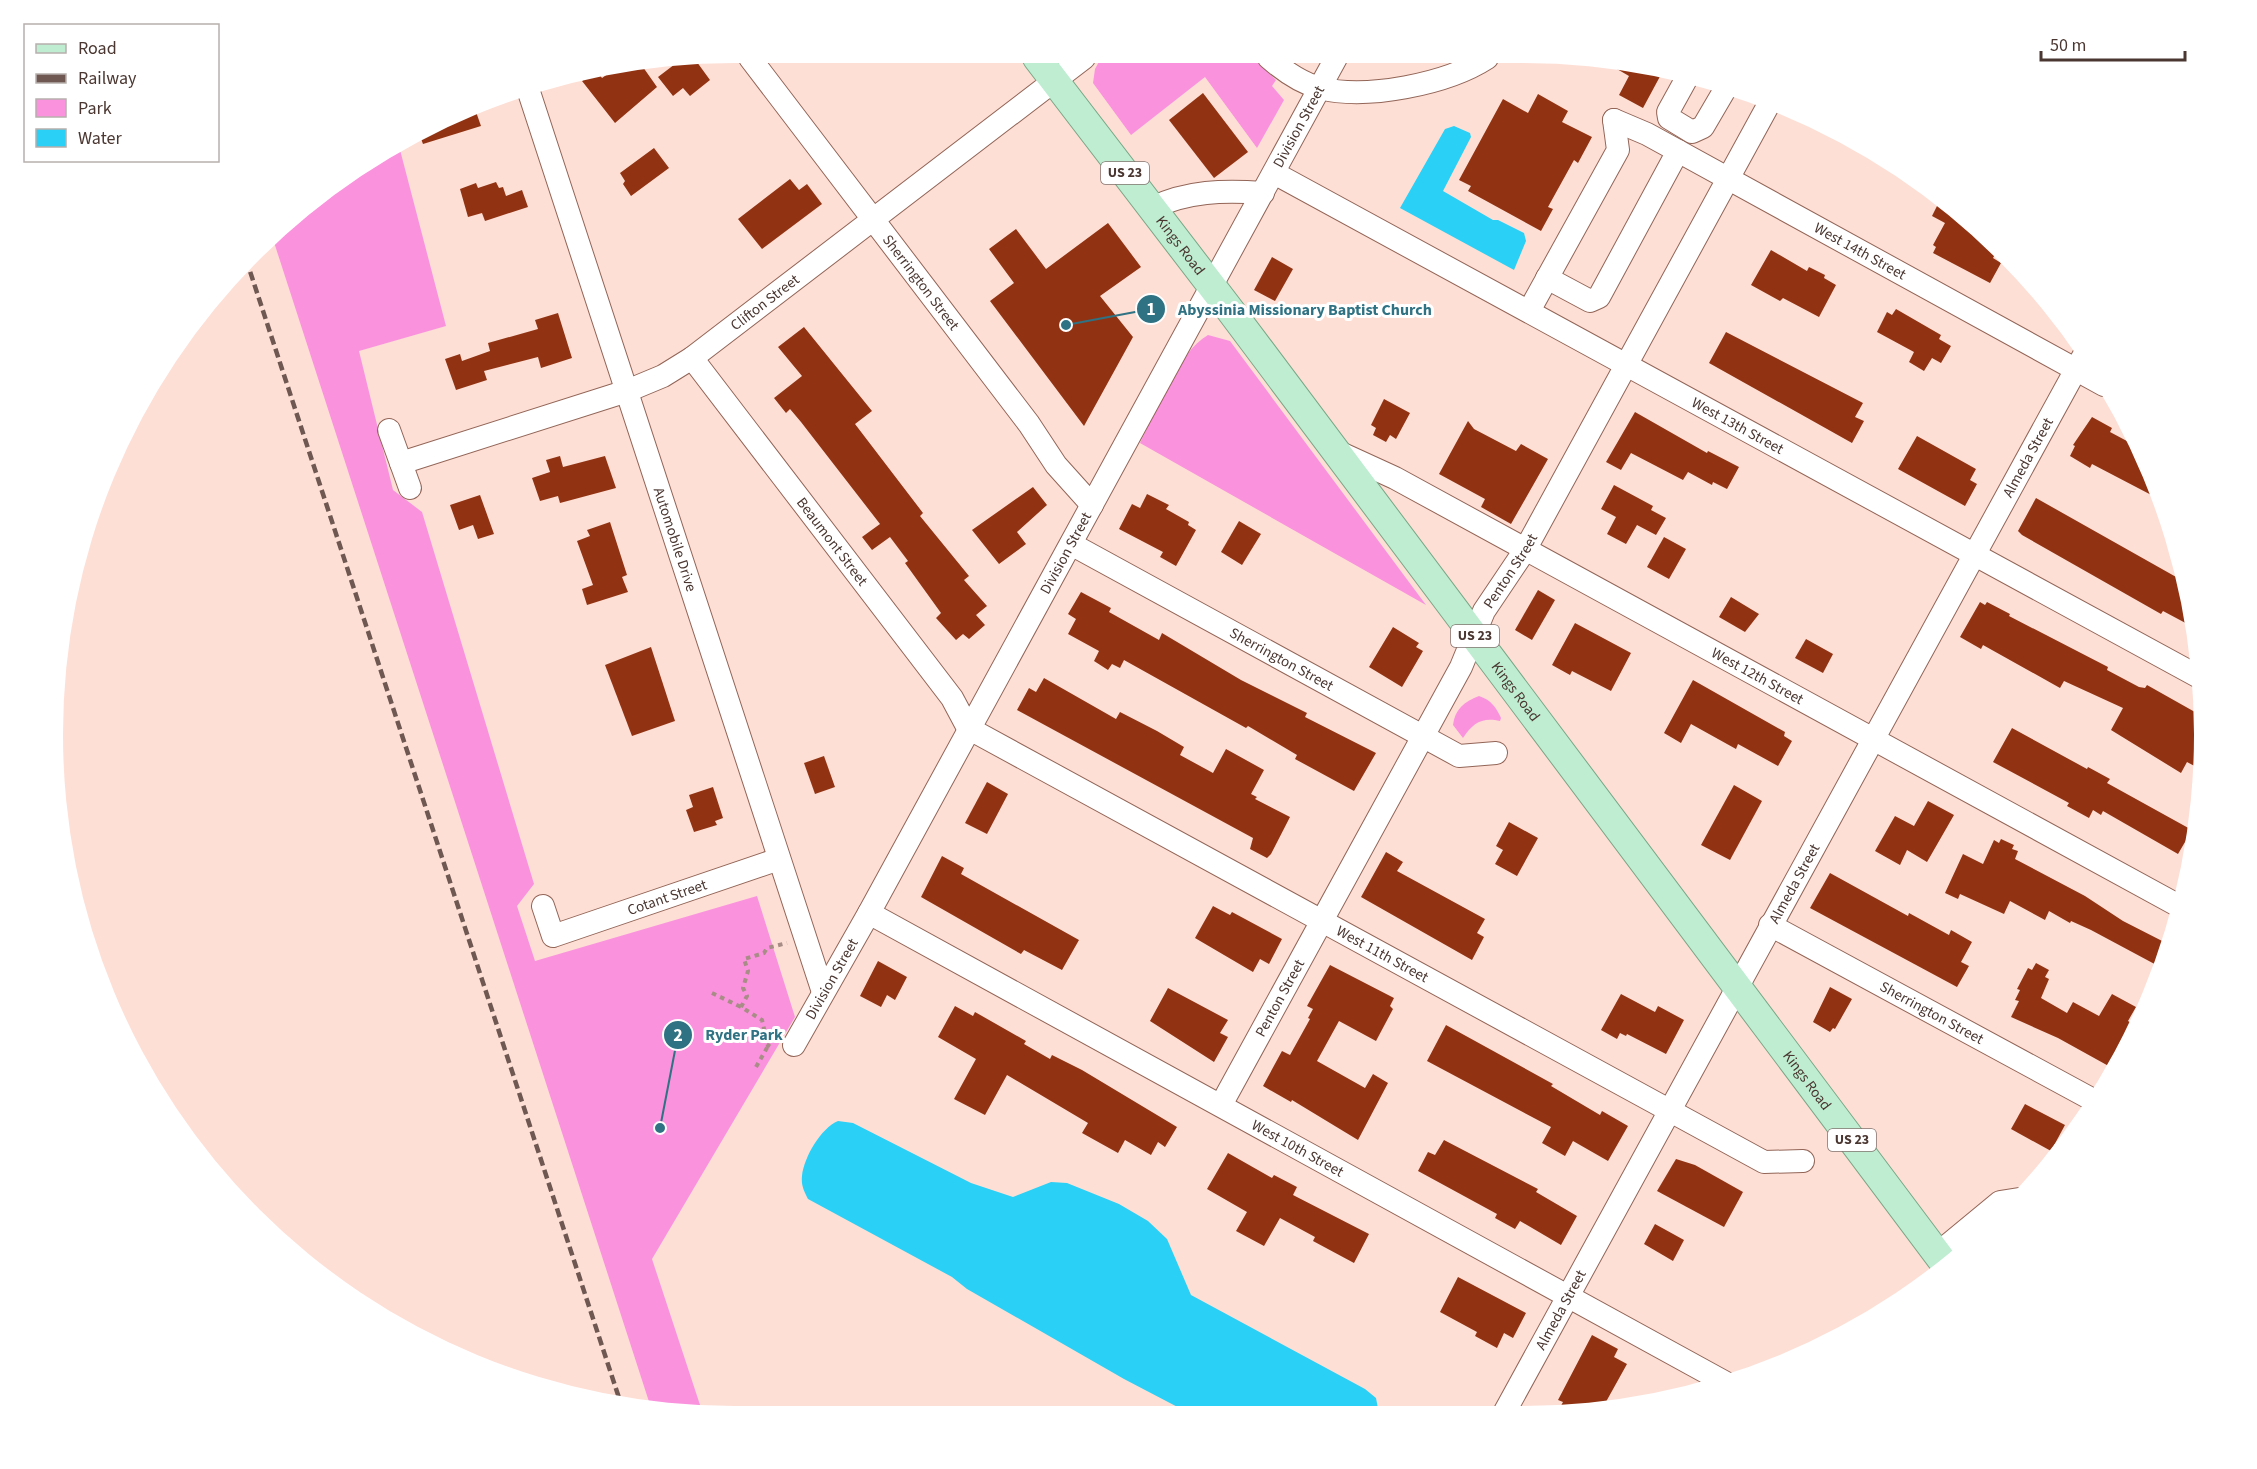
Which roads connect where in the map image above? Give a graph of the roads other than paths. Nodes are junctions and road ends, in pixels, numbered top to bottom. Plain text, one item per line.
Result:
1 (754, 63) edge
2 (1041, 63) edge
3 (1077, 63) edge
4 (1276, 63) edge
5 (1333, 63) edge
6 (1475, 63) edge
7 (1054, 81) junction
8 (1684, 83) edge
9 (1320, 88) junction
10 (1722, 94) edge
11 (529, 96) edge
12 (1766, 109) edge
13 (1678, 151) junction
14 (1274, 173) junction
15 (1728, 179) junction
16 (1263, 193) junction
17 (1152, 208) junction
18 (873, 219) junction
19 (1547, 278) junction
20 (1212, 287) junction
21 (1529, 311) junction
22 (692, 358) junction
23 (2080, 361) edge
24 (1627, 364) junction
25 (627, 391) junction
26 (389, 430) dead end
27 (1335, 450) junction
28 (401, 463) junction
29 (410, 488) dead end
30 (1092, 505) junction
31 (1071, 544) junction
32 (1525, 550) junction
33 (1974, 555) junction
34 (1474, 636) junction
35 (2191, 673) edge
36 (968, 728) junction
37 (1423, 736) junction
38 (1873, 739) junction
39 (1496, 753) dead end
40 (779, 859) junction
41 (2172, 902) edge
42 (543, 906) dead end
43 (869, 913) junction
44 (1323, 920) junction
45 (1770, 925) junction
46 (1736, 986) junction
47 (823, 992) junction
48 (786, 1037) road end
49 (2088, 1097) edge
50 (1221, 1106) junction
51 (1670, 1110) junction
52 (1803, 1161) dead end
53 (2004, 1201) edge
54 (1950, 1252) edge
55 (1941, 1259) edge
56 (1568, 1297) junction
57 (1715, 1377) edge
58 (1508, 1406) edge

1 - 18 street, Sherrington Street
2 - 7 main road, Kings Road / US 23
3 - 7 street, Clifton Street
4 - 9 street
5 - 9 street, Division Street
6 - 9 street
7 - 17 main road, Kings Road / US 23
7 - 18 street, Clifton Street
8 - 10 street
9 - 14 street, Division Street
11 - 25 street, Automobile Drive
12 - 15 street, Penton Street
13 - 15 street, West 14th Street
13 - 19 street
13 - 19 street, West 14th Street
14 - 16 street, Division Street
14 - 21 street, West 13th Street
15 - 23 street, West 14th Street
15 - 24 street, Penton Street
16 - 17 street
16 - 20 street, Division Street
17 - 20 main road, Kings Road / US 23
18 - 22 street, Clifton Street
18 - 30 street, Sherrington Street
19 - 21 street
20 - 27 main road, Kings Road / US 23
20 - 30 street, Division Street
21 - 24 street, West 13th Street
22 - 25 street, Clifton Street
22 - 36 street, Beaumont Street
23 - 33 street, Almeda Street
24 - 32 street, Penton Street
24 - 33 street, West 13th Street
25 - 28 street, Clifton Street
25 - 40 street, Automobile Drive
26 - 28 street
27 - 32 street, West 12th Street
27 - 34 main road, Kings Road / US 23
28 - 29 street
30 - 31 street, Division Street
31 - 36 street, Division Street
31 - 37 street, Sherrington Street
32 - 34 street, Penton Street
32 - 38 street, West 12th Street
33 - 35 street, West 13th Street
33 - 38 street, Almeda Street
34 - 37 street, Penton Street
34 - 46 main road, Kings Road / US 23
36 - 43 street, Division Street
36 - 44 street, West 11th Street
37 - 39 street, Sherrington Street
37 - 44 street, Penton Street
38 - 41 street, West 12th Street
38 - 45 street, Almeda Street
40 - 42 street, Cotant Street
40 - 47 street, Automobile Drive
43 - 47 street, Division Street
43 - 50 street, West 10th Street
44 - 50 street, Penton Street
44 - 51 street, West 11th Street
45 - 46 street, Almeda Street
45 - 49 street, Sherrington Street
46 - 51 street, Almeda Street
46 - 55 main road, Kings Road / US 23
47 - 48 street, Division Street
50 - 56 street, West 10th Street
51 - 52 street, West 11th Street
51 - 56 street, Almeda Street
53 - 54 street
56 - 57 street, West 10th Street
56 - 58 street, Almeda Street

